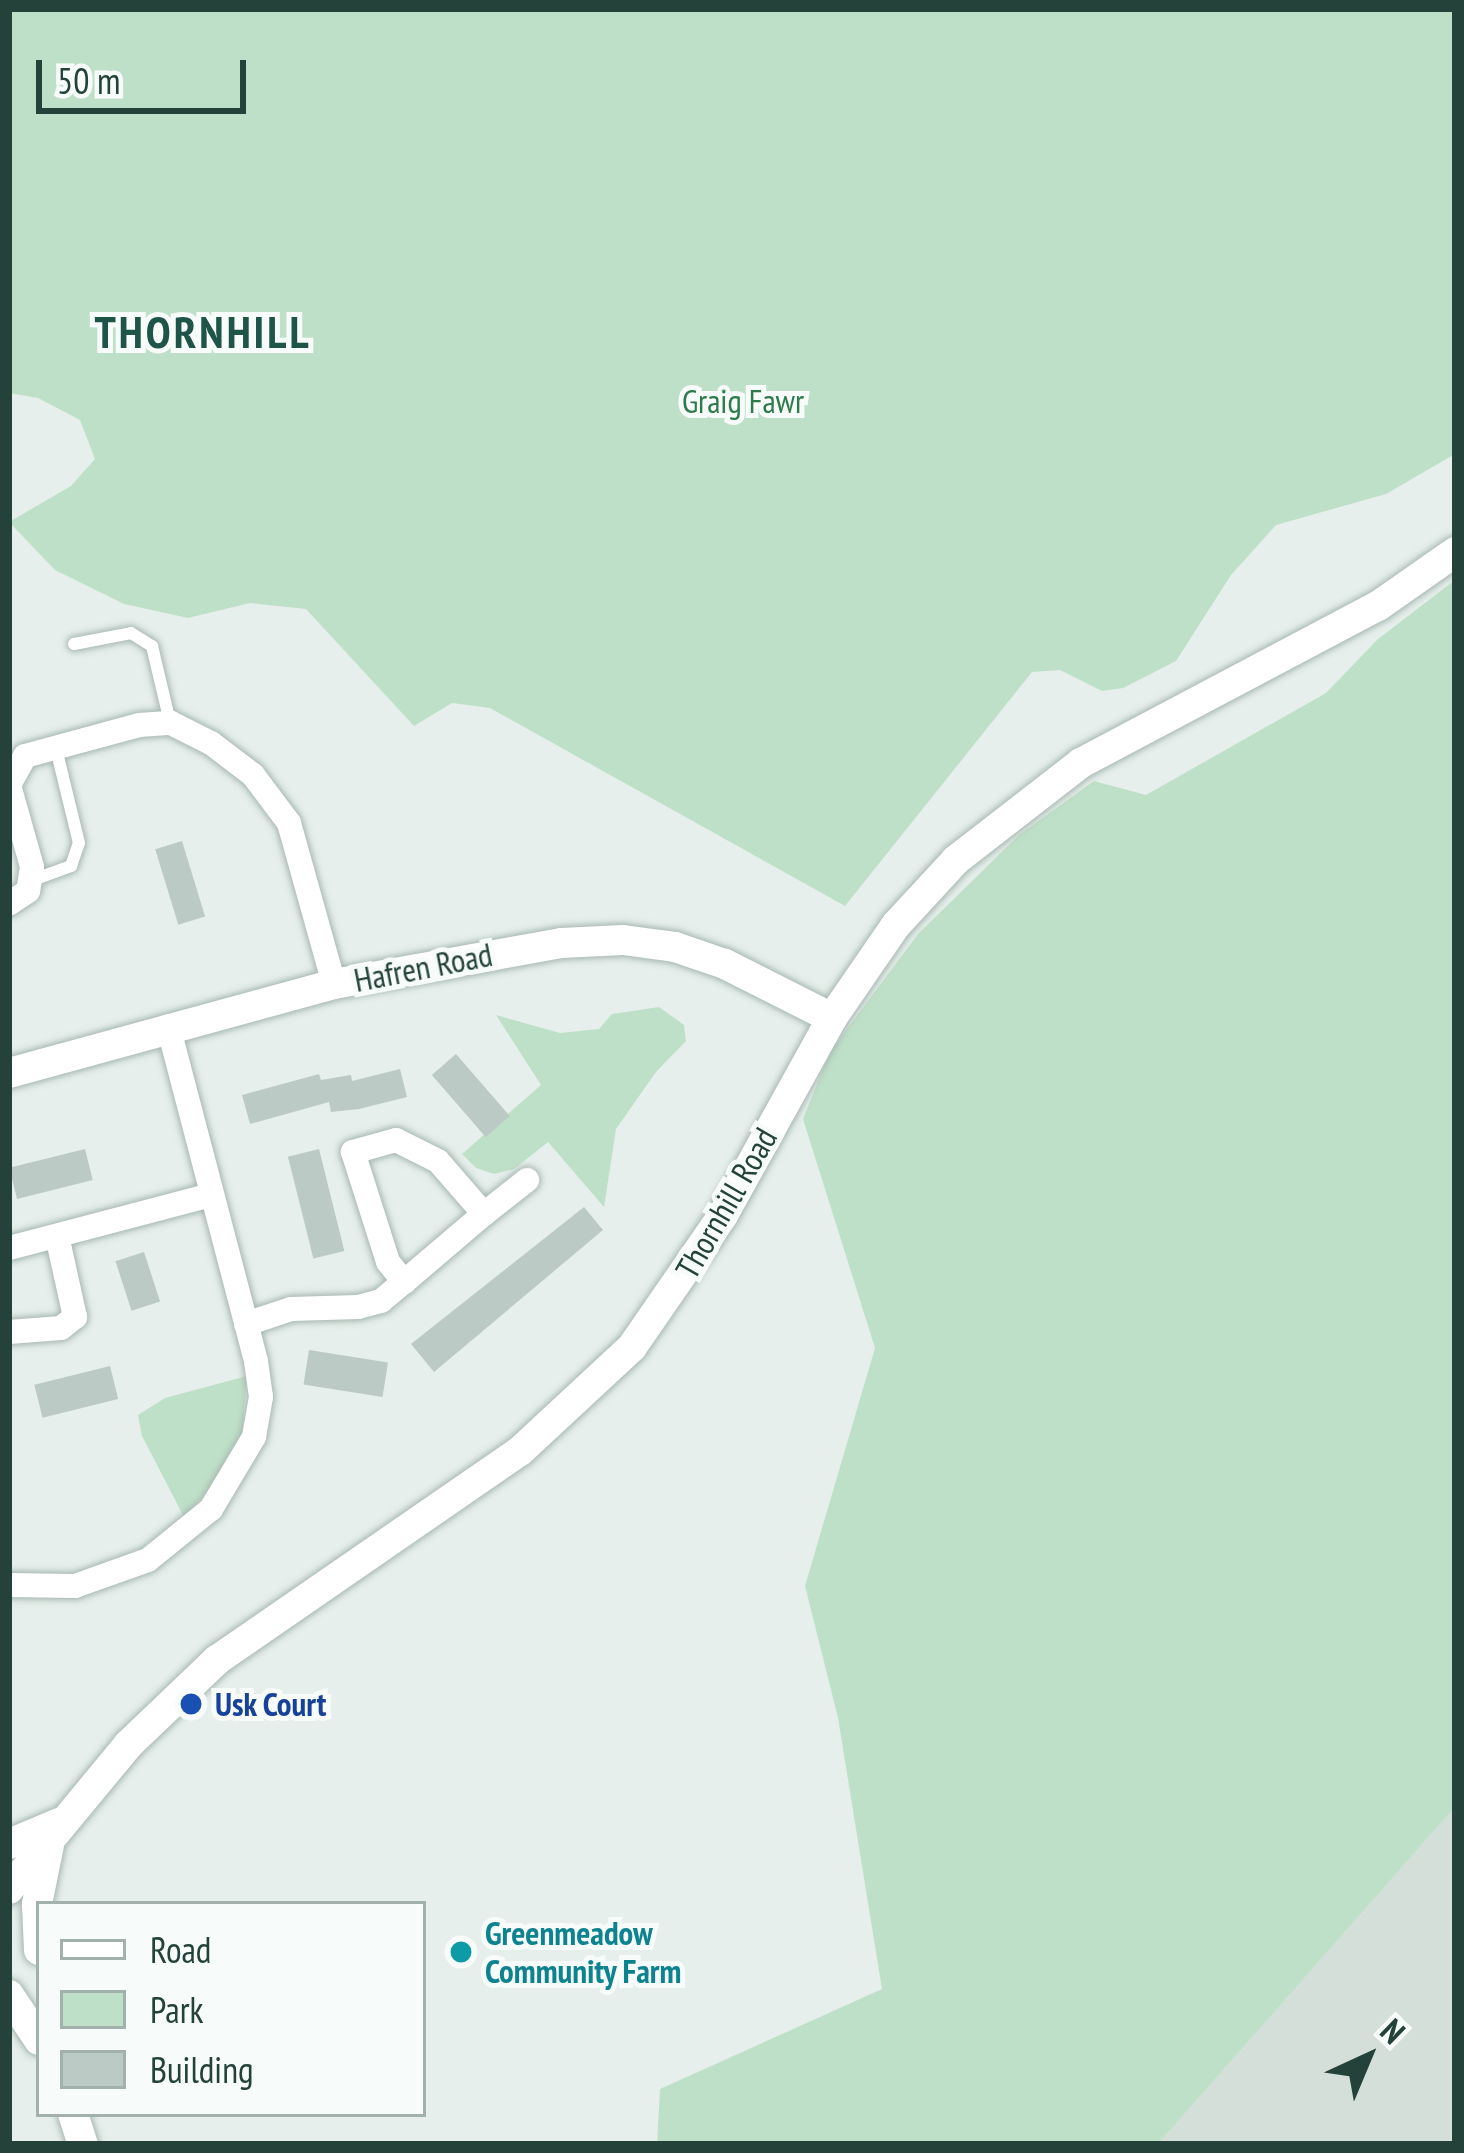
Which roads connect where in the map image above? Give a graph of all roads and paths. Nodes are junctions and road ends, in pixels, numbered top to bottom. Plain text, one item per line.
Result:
1 (1455, 552) edge
2 (74, 644) dead end
3 (170, 723) junction
4 (56, 748) junction
5 (9, 785) edge
6 (29, 881) junction
7 (9, 904) edge
8 (334, 984) junction
9 (832, 1018) junction
10 (168, 1026) junction
11 (9, 1073) edge
12 (526, 1180) dead end
13 (212, 1196) junction
14 (484, 1214) junction
15 (57, 1236) junction
16 (9, 1249) edge
17 (404, 1282) junction
18 (246, 1324) junction
19 (9, 1332) edge
20 (9, 1585) edge
21 (58, 1829) junction
22 (9, 1844) edge
23 (9, 1889) edge
24 (38, 1901) edge
25 (9, 1995) edge
26 (36, 2036) edge

1 - 9 street, Thornhill Road
2 - 3 lane
3 - 4 street
3 - 8 street
4 - 5 street
4 - 6 lane
5 - 6 street
6 - 7 street
8 - 9 street, Hafren Road
8 - 10 street, Hafren Road
9 - 21 street, Thornhill Road
10 - 11 street, Hafren Road
10 - 13 street
12 - 14 street
13 - 15 street
13 - 18 street
14 - 17 street
14 - 17 street
15 - 16 street
15 - 19 street
17 - 18 street
18 - 20 street
21 - 22 street
21 - 23 street, Thornhill Road
21 - 24 street
25 - 26 street

